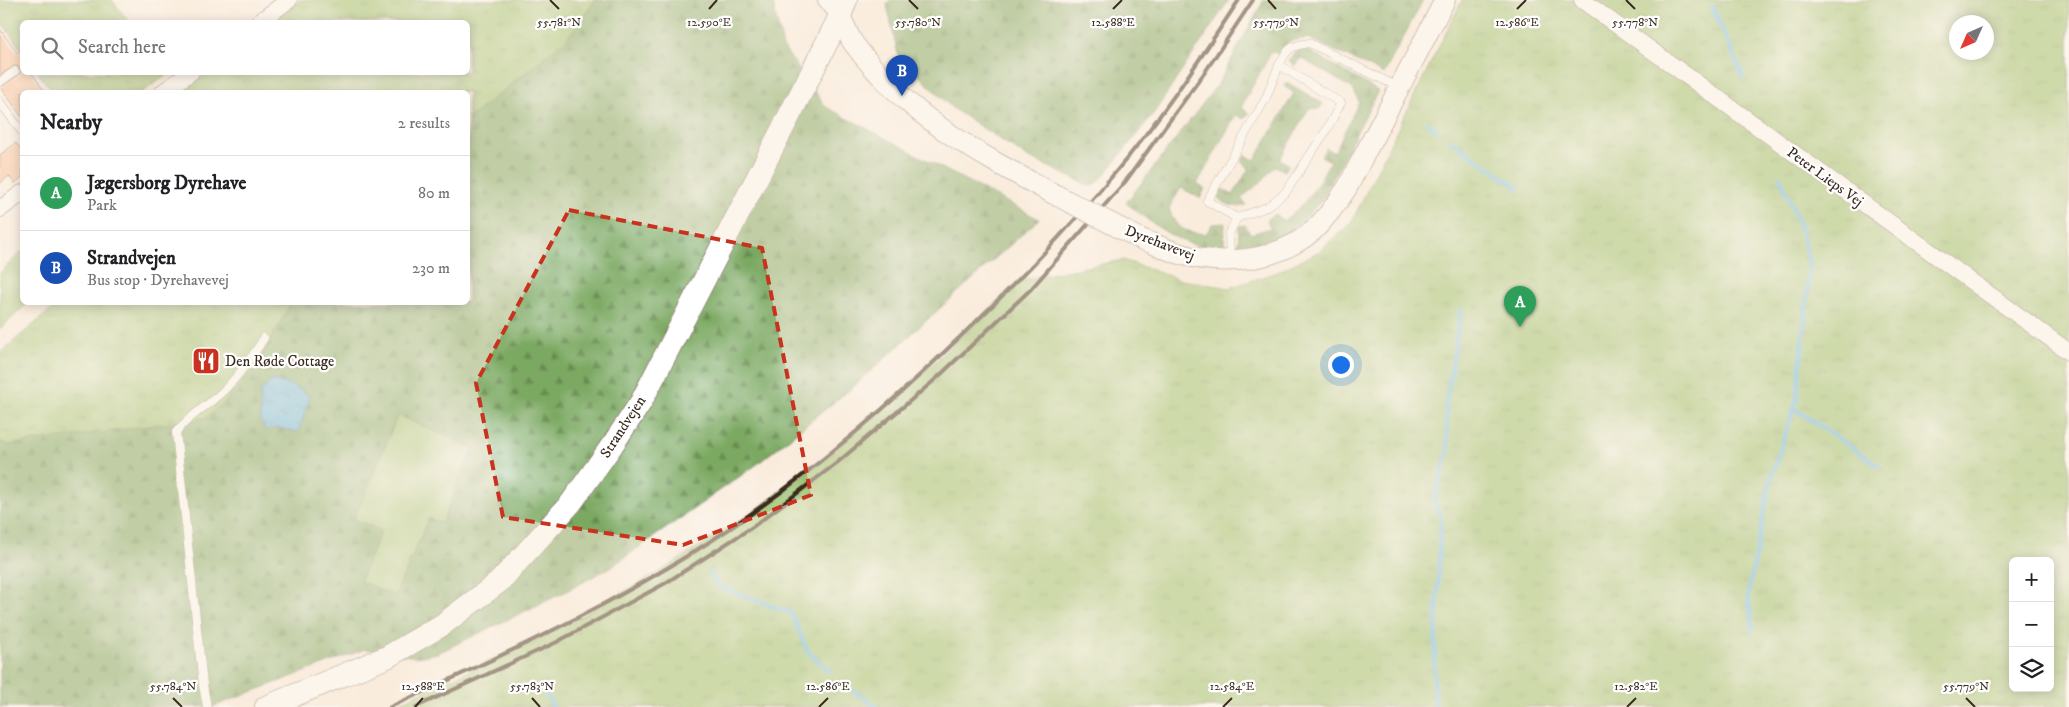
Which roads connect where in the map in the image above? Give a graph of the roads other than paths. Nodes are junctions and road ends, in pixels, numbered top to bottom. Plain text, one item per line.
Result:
1 (289, 0) edge
2 (1445, 0) edge
3 (1582, 0) edge
4 (842, 4) edge
5 (262, 20) edge
6 (1279, 65) junction
7 (15, 71) dead end
8 (187, 75) edge
9 (0, 82) edge
10 (1400, 88) junction
11 (166, 90) edge
12 (0, 102) edge
13 (20, 129) edge
14 (20, 194) edge
15 (0, 209) edge
16 (1237, 218) junction
17 (1230, 261) junction
18 (264, 338) dead end
19 (2069, 352) edge
20 (207, 707) edge
21 (266, 707) edge

1 - 5 street
2 - 10 street, Dyrehavevej
3 - 19 street, Peter Lieps Vej
4 - 17 street, Dyrehavevej, bridge
4 - 21 main road, Strandvejen
6 - 10 lane
6 - 16 lane
6 - 16 lane
7 - 9 lane
8 - 11 street
10 - 17 street, Dyrehavevej
12 - 13 lane
14 - 15 street
16 - 17 lane
18 - 20 lane

